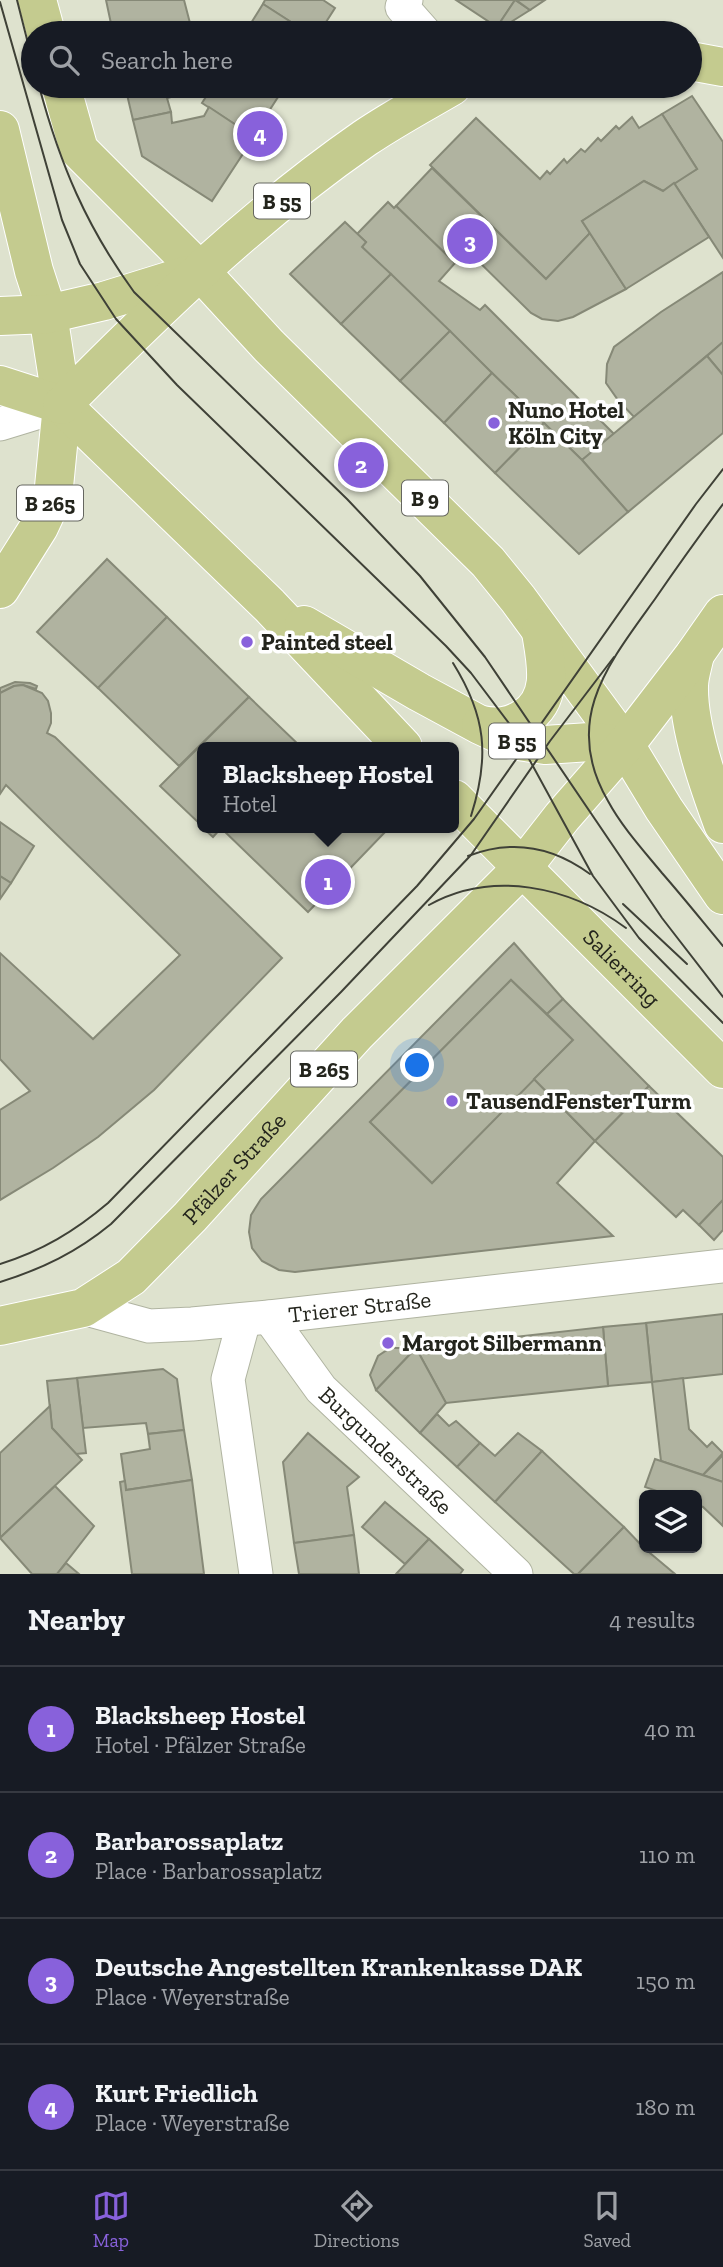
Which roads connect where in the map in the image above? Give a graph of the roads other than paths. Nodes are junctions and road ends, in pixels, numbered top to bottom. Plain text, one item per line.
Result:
1 (37, 0) edge
2 (406, 0) edge
3 (43, 21) edge
4 (414, 21) edge
5 (702, 63) edge
6 (723, 67) edge
7 (64, 98) edge
8 (432, 98) edge
9 (0, 130) edge
10 (200, 271) junction
11 (48, 314) junction
12 (0, 316) edge
13 (0, 385) edge
14 (62, 405) junction
15 (0, 424) edge
16 (0, 589) edge
17 (269, 605) junction
18 (723, 614) edge
19 (541, 632) junction
20 (695, 654) junction
21 (480, 725) junction
22 (398, 742) edge
23 (625, 746) junction
24 (459, 804) edge
25 (723, 824) edge
26 (523, 867) junction
27 (723, 895) edge
28 (723, 1069) edge
29 (723, 1266) edge
30 (83, 1308) junction
31 (257, 1319) junction
32 (0, 1326) edge
33 (256, 1574) edge
34 (516, 1574) edge

1 - 3 main road
2 - 4 street
5 - 6 main road
7 - 10 main road, B 9
8 - 10 main road, B 55
9 - 11 main road
10 - 11 main road, B 55
10 - 14 main road
10 - 19 main road, B 9
11 - 12 main road, B 55
11 - 14 main road
13 - 14 main road
14 - 15 street
14 - 16 main road, B 265
14 - 17 main road
17 - 21 main road, B 55
17 - 22 main road
18 - 20 main road, Pfälzer Straße
19 - 21 main road
19 - 23 main road, B 9
20 - 23 main road, Pfälzer Straße
20 - 25 main road
21 - 23 main road, B 55
23 - 26 main road, Pfälzer Straße
23 - 27 main road, B 9
24 - 26 main road, Salierring
26 - 28 main road, Salierring
26 - 30 main road, Pfälzer Straße / B 265
29 - 31 street, Trierer Straße
30 - 31 street, Trierer Straße
30 - 32 main road, Trierer Straße / B 265
31 - 33 street
31 - 34 street, Burgunderstraße

